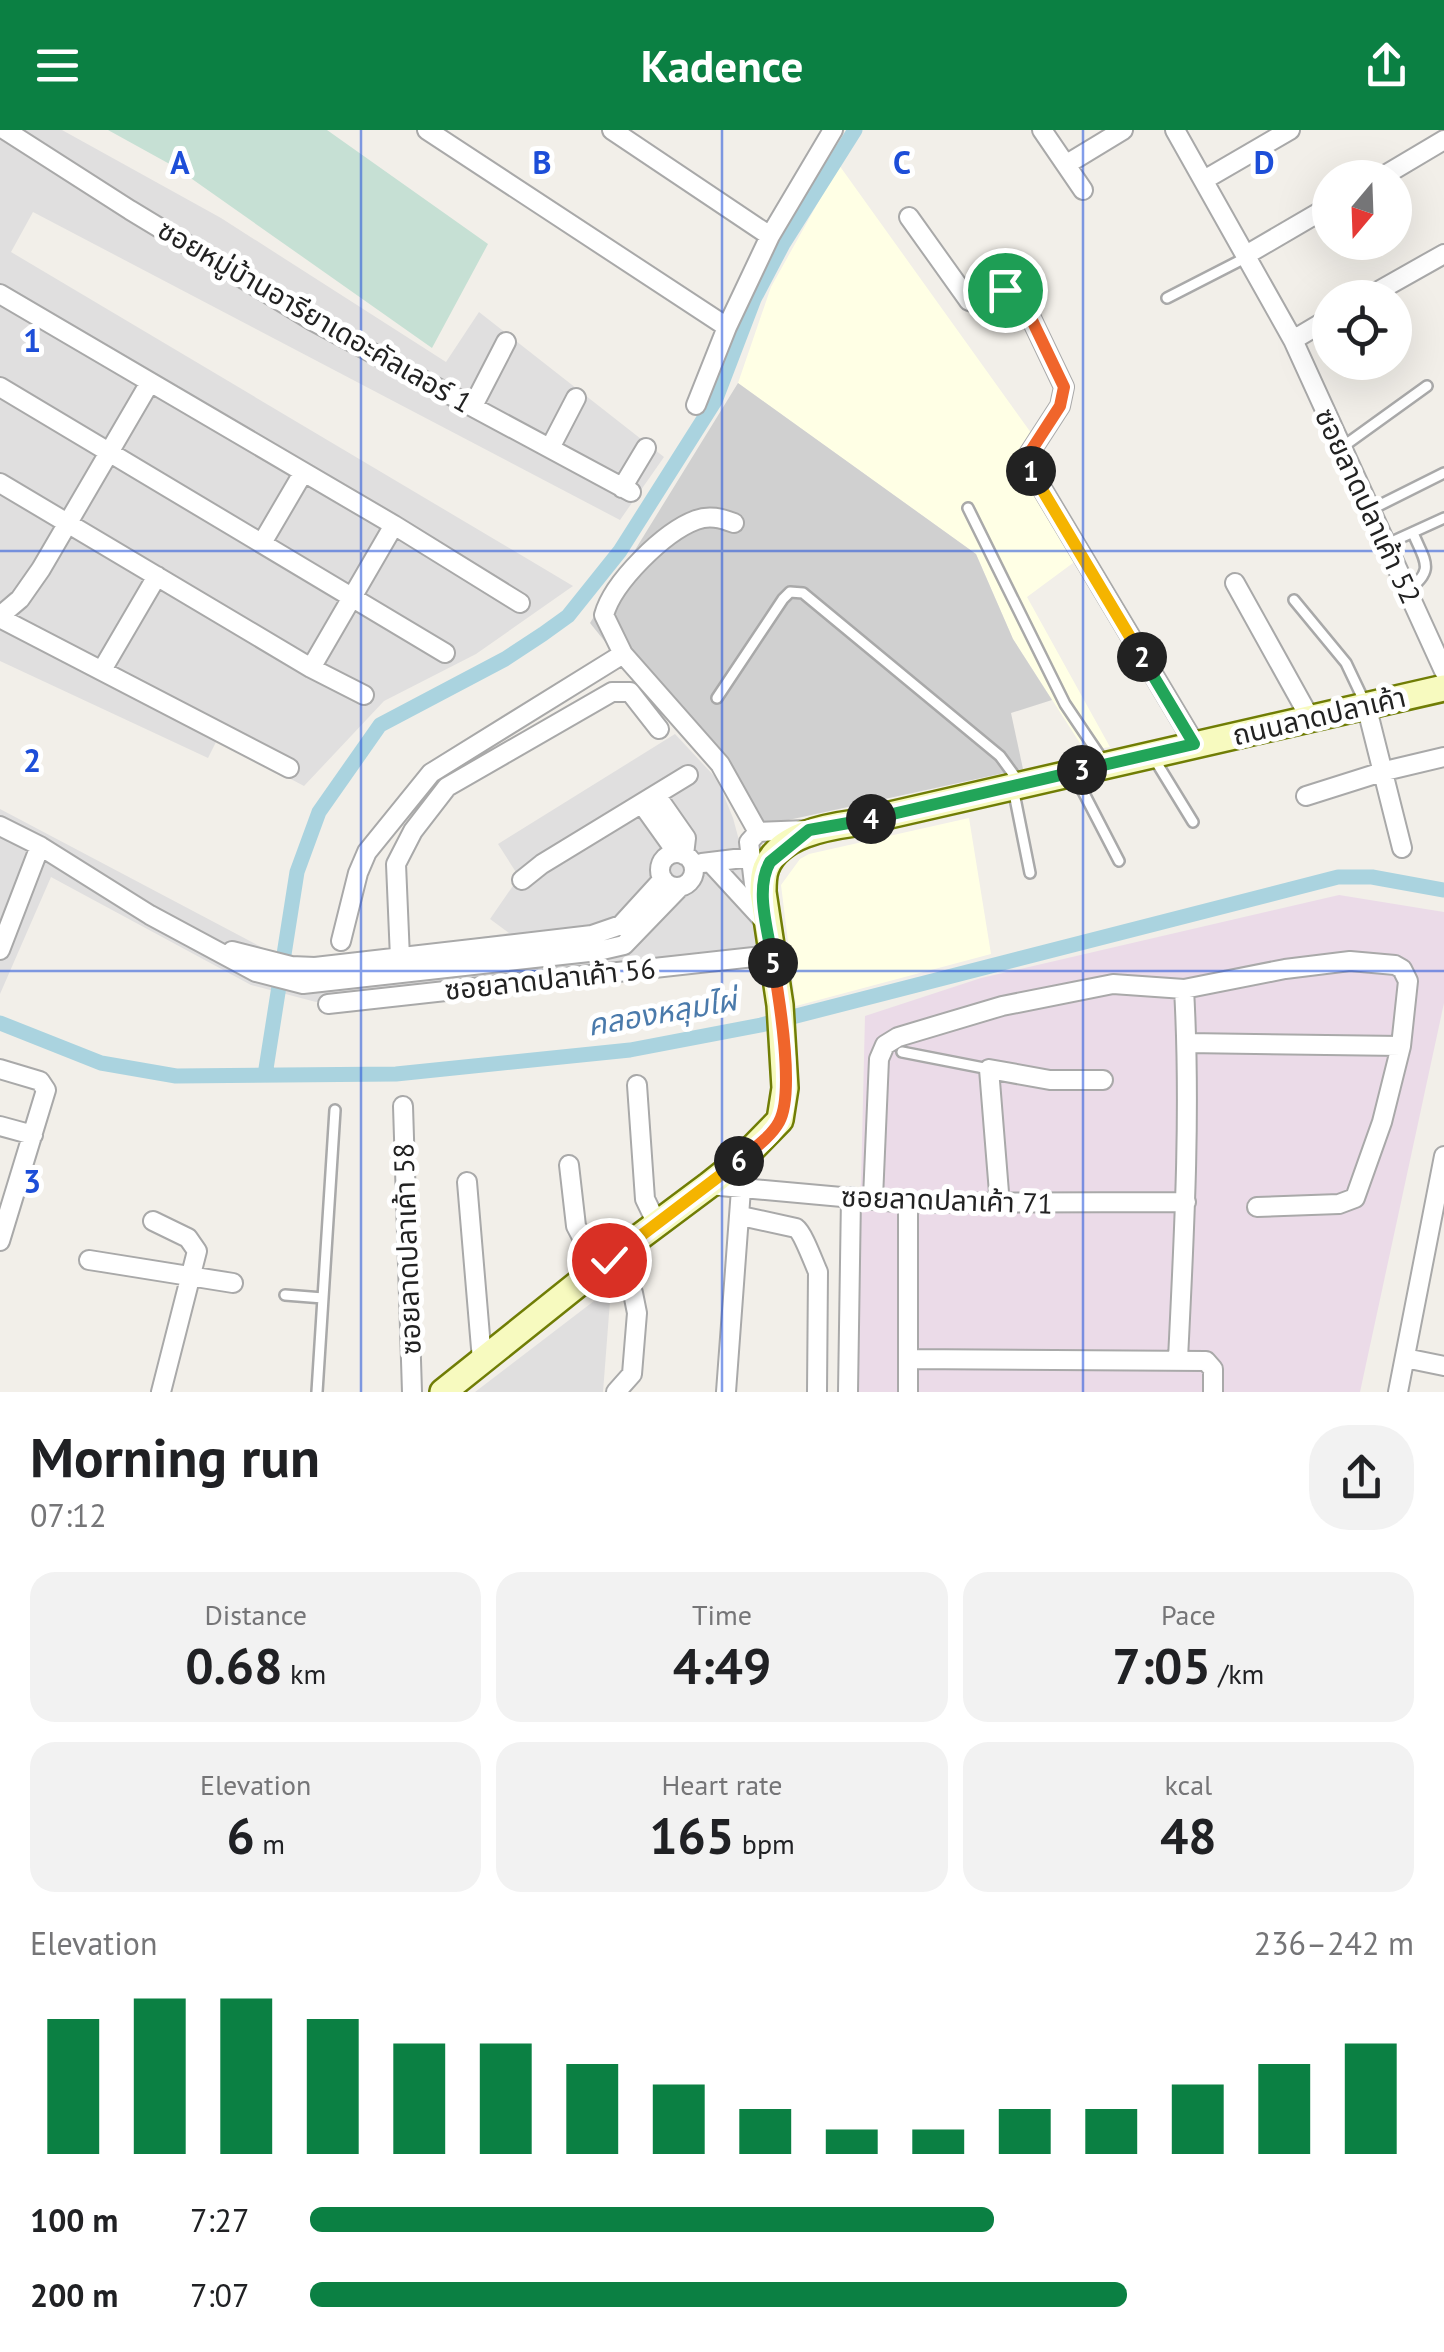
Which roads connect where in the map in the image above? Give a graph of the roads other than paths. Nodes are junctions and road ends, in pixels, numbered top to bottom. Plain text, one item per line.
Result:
1 (5, 130) edge
2 (426, 130) edge
3 (612, 130) edge
4 (1042, 130) edge
5 (1124, 130) edge
6 (1175, 130) edge
7 (1290, 130) edge
8 (829, 132) edge
9 (1444, 140) edge
10 (1410, 160) edge
11 (1067, 164) junction
12 (1204, 180) junction
13 (1084, 190) dead end
14 (909, 217) dead end
15 (1312, 217) edge
16 (770, 236) junction
17 (1444, 254) edge
18 (1247, 256) junction
19 (1398, 280) edge
20 (0, 294) edge
21 (1167, 298) dead end
22 (727, 327) junction
23 (1312, 328) edge
24 (1292, 340) junction
25 (506, 342) dead end
26 (149, 384) junction
27 (0, 386) edge
28 (1427, 386) dead end
29 (576, 398) dead end
30 (696, 405) dead end
31 (473, 406) junction
32 (550, 448) junction
33 (646, 448) dead end
34 (1341, 448) junction
35 (109, 452) junction
36 (303, 473) junction
37 (1444, 474) edge
38 (0, 483) edge
39 (968, 508) dead end
40 (1370, 510) junction
41 (1444, 518) edge
42 (734, 522) dead end
43 (68, 524) junction
44 (394, 525) junction
45 (1413, 533) junction
46 (262, 543) junction
47 (1386, 544) junction
48 (157, 576) junction
49 (1236, 583) dead end
50 (0, 587) edge
51 (1407, 592) junction
52 (354, 597) junction
53 (20, 599) junction
54 (1294, 600) dead end
55 (520, 603) dead end
56 (0, 617) edge
57 (445, 653) dead end
58 (623, 654) junction
59 (311, 668) junction
60 (102, 670) junction
61 (1444, 672) edge
62 (1444, 688) edge
63 (364, 695) dead end
64 (717, 698) dead end
65 (1366, 706) junction
66 (1310, 718) junction
67 (658, 729) dead end
68 (1194, 744) junction
69 (1152, 754) junction
70 (1444, 757) edge
71 (1106, 765) junction
72 (289, 768) dead end
73 (1385, 771) junction
74 (1073, 772) junction
75 (688, 775) dead end
76 (1017, 785) junction
77 (1306, 796) dead end
78 (649, 800) junction
79 (1193, 822) dead end
80 (0, 826) edge
81 (809, 830) junction
82 (758, 832) junction
83 (40, 846) junction
84 (1402, 848) dead end
85 (751, 856) junction
86 (691, 858) junction
87 (1119, 861) dead end
88 (1030, 873) dead end
89 (522, 880) dead end
90 (671, 883) junction
91 (0, 896) edge
92 (764, 897) junction
93 (18, 904) junction
94 (767, 925) junction
95 (342, 942) dead end
96 (0, 950) edge
97 (772, 955) junction
98 (400, 958) junction
99 (304, 975) junction
100 (1184, 989) junction
101 (328, 1004) dead end
102 (1188, 1043) junction
103 (1401, 1046) junction
104 (902, 1052) dead end
105 (0, 1069) edge
106 (989, 1069) junction
107 (1103, 1080) dead end
108 (637, 1086) dead end
109 (403, 1106) dead end
110 (335, 1110) dead end
111 (0, 1126) edge
112 (32, 1135) junction
113 (1444, 1156) edge
114 (569, 1165) dead end
115 (467, 1182) dead end
116 (710, 1185) junction
117 (741, 1189) junction
118 (851, 1197) junction
119 (873, 1198) junction
120 (1186, 1202) junction
121 (908, 1203) junction
122 (1000, 1205) junction
123 (1257, 1206) dead end
124 (741, 1216) junction
125 (3, 1220) edge
126 (153, 1221) dead end
127 (1438, 1223) edge
128 (657, 1224) junction
129 (0, 1241) edge
130 (89, 1260) dead end
131 (604, 1264) junction
132 (190, 1274) junction
133 (233, 1283) dead end
134 (285, 1294) dead end
135 (323, 1298) junction
136 (908, 1358) junction
137 (1405, 1358) junction
138 (1178, 1359) junction
139 (482, 1360) junction
140 (1444, 1366) edge
141 (161, 1392) edge
142 (317, 1392) edge
143 (412, 1392) edge
144 (443, 1392) edge
145 (616, 1392) edge
146 (726, 1392) edge
147 (817, 1392) edge
148 (848, 1392) edge
149 (908, 1392) edge
150 (1213, 1392) edge
151 (1398, 1392) edge

1 - 31 street, ซอยหมู่บ้านอารียาเดอะคัลเลอร์ 1
2 - 22 street
3 - 16 street
4 - 11 street
5 - 11 street
6 - 12 street, ซอยลาดปลาเค้า 52
7 - 12 street
8 - 16 street
9 - 10 street
11 - 13 street
12 - 18 street, ซอยลาดปลาเค้า 52
14 - 68 street
15 - 18 street
16 - 22 street
17 - 19 street
18 - 21 lane
18 - 24 street, ซอยลาดปลาเค้า 52
20 - 26 street
22 - 30 street
23 - 24 street
24 - 34 street, ซอยลาดปลาเค้า 52
25 - 31 street
26 - 35 street
26 - 36 street
27 - 35 street
28 - 34 lane
29 - 32 street
31 - 32 street, ซอยหมู่บ้านอารียาเดอะคัลเลอร์ 1
32 - 33 street, ซอยหมู่บ้านอารียาเดอะคัลเลอร์ 1
34 - 40 street, ซอยลาดปลาเค้า 52
35 - 43 street
35 - 46 street
36 - 44 street
36 - 46 street
37 - 40 lane
38 - 43 street
39 - 71 lane
40 - 47 street, ซอยลาดปลาเค้า 52
41 - 45 lane
42 - 58 street
43 - 48 street
43 - 53 street
44 - 52 street
44 - 55 street
45 - 47 lane
45 - 51 lane
46 - 52 street
47 - 51 street, ซอยลาดปลาเค้า 52
48 - 59 street
48 - 60 street
49 - 66 street
50 - 53 street
51 - 61 street, ซอยลาดปลาเค้า 52
52 - 57 street
52 - 59 street
53 - 56 street
54 - 65 lane
56 - 60 street
58 - 82 street
58 - 95 street
59 - 63 street
60 - 72 street
62 - 65 main road, ถนนลาดปลาเค้า
64 - 76 lane
65 - 66 main road, ถนนลาดปลาเค้า
65 - 73 street
66 - 68 main road, ถนนลาดปลาเค้า
67 - 98 street
68 - 69 main road, ถนนลาดปลาเค้า
69 - 71 main road, ถนนลาดปลาเค้า
69 - 79 lane
70 - 73 street
71 - 74 main road, ถนนลาดปลาเค้า
73 - 77 street
73 - 84 street
74 - 76 main road, ถนนลาดปลาเค้า
74 - 87 lane
75 - 78 street
76 - 81 main road, ถนนลาดปลาเค้า
76 - 88 lane
78 - 86 street
78 - 89 street
80 - 83 street
81 - 82 street
81 - 92 main road, ถนนลาดปลาเค้า
82 - 85 street
83 - 93 street
83 - 99 street
85 - 86 street
85 - 92 street
86 - 90 street
86 - 90 street
86 - 94 street
90 - 98 street
90 - 99 street
91 - 93 street
92 - 94 main road, ถนนลาดปลาเค้า
93 - 96 street
94 - 97 main road, ถนนลาดปลาเค้า
97 - 101 street, ซอยลาดปลาเค้า 56
97 - 116 main road, ถนนลาดปลาเค้า
98 - 99 street
100 - 102 street
100 - 103 street
100 - 119 street
102 - 103 street
102 - 120 street
103 - 123 street
104 - 106 lane
105 - 112 street
106 - 107 street
106 - 122 street
108 - 128 street
109 - 143 street, ซอยลาดปลาเค้า 58
110 - 135 lane
111 - 112 street
112 - 125 street
113 - 127 street
114 - 131 street
115 - 139 street
116 - 117 street, ซอยลาดปลาเค้า 71
116 - 128 main road, ถนนลาดปลาเค้า
117 - 118 street, ซอยลาดปลาเค้า 71
117 - 124 street
118 - 119 street, ซอยลาดปลาเค้า 71
118 - 148 street
119 - 121 street, ซอยลาดปลาเค้า 71
120 - 122 street, ซอยลาดปลาเค้า 71
120 - 138 street
121 - 122 street, ซอยลาดปลาเค้า 71
121 - 136 street
124 - 146 street
124 - 147 street
125 - 129 street
126 - 132 street
127 - 137 street
128 - 131 main road, ถนนลาดปลาเค้า
130 - 132 street
131 - 139 main road, ถนนลาดปลาเค้า
131 - 145 street
132 - 133 street
132 - 141 street
134 - 135 lane
135 - 142 lane
136 - 138 street
136 - 149 street
137 - 140 street
137 - 151 street
138 - 150 street
139 - 144 main road, ถนนลาดปลาเค้า

